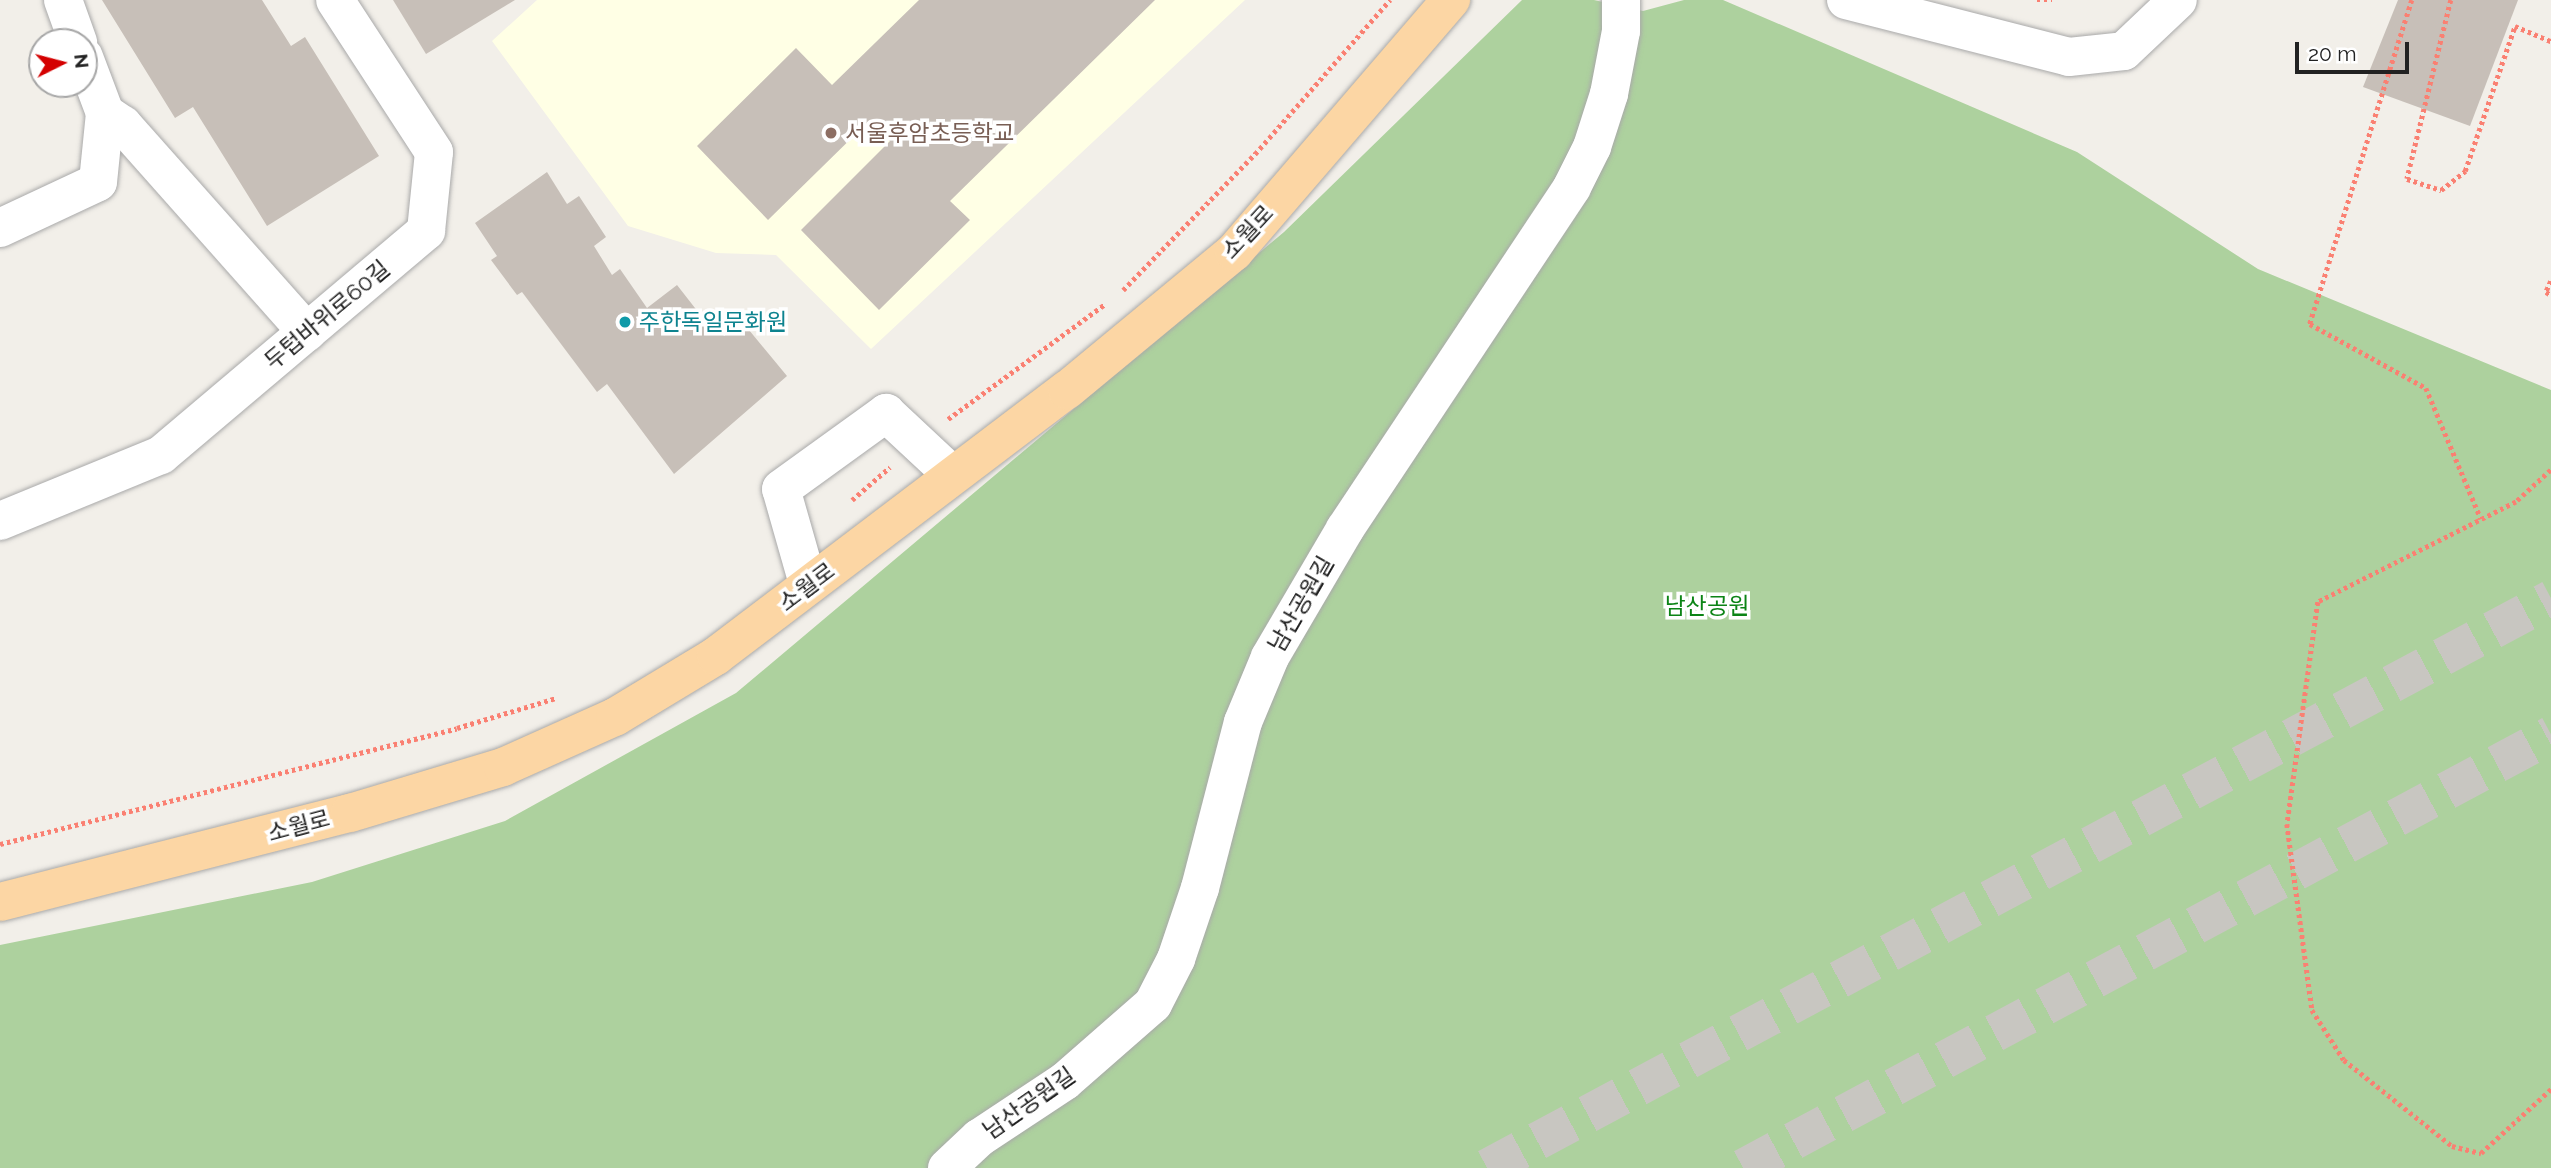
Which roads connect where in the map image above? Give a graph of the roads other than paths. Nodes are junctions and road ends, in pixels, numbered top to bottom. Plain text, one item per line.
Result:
1 (63, 0) edge
2 (335, 0) edge
3 (1433, 0) edge
4 (1451, 0) edge
5 (1621, 0) edge
6 (1846, 0) edge
7 (2178, 0) edge
8 (73, 28) edge
9 (98, 94) edge
10 (105, 113) junction
11 (0, 228) edge
12 (307, 332) junction
13 (944, 467) junction
14 (0, 521) edge
15 (805, 573) junction
16 (0, 888) edge
17 (0, 902) edge
18 (947, 1168) edge

1 - 8 street
2 - 12 street, 두텁바위로60길
3 - 13 main road, 소월로
4 - 17 main road, 소월로
5 - 18 street, 남산공원길
6 - 7 street
9 - 10 street
10 - 11 street
10 - 12 street
12 - 14 street, 두텁바위로60길
13 - 15 main road, 소월로
13 - 15 street
15 - 16 main road, 소월로

